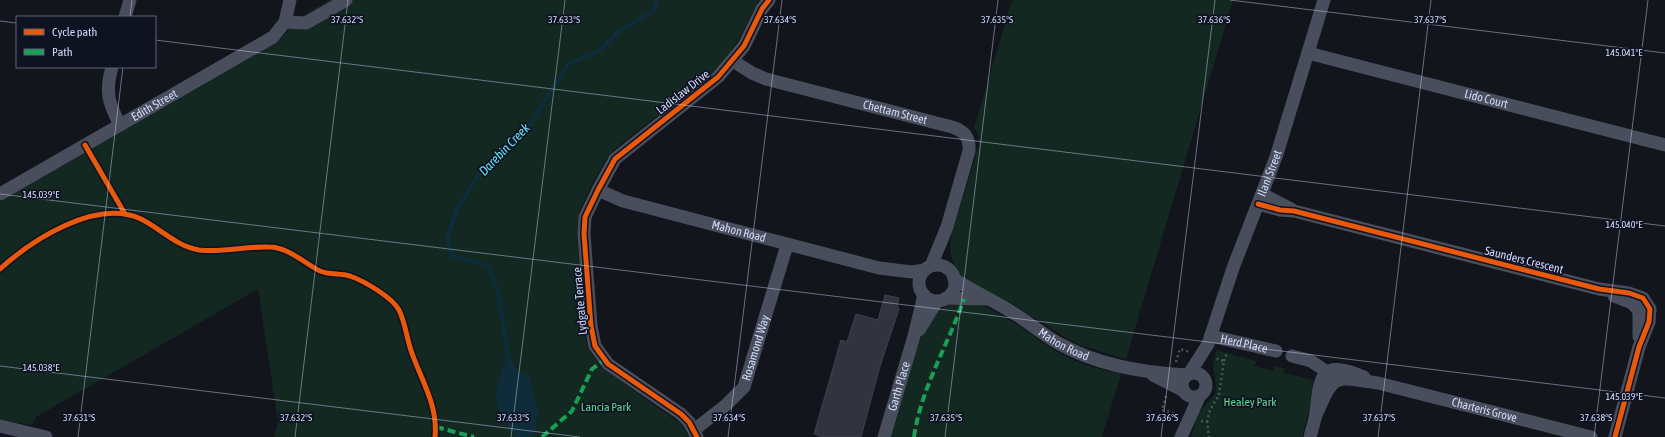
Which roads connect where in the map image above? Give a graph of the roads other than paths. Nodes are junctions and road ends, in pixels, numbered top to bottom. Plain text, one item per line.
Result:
1 (130, 0) edge
2 (290, 0) edge
3 (346, 0) edge
4 (769, 0) edge
5 (1324, 0) edge
6 (125, 16) edge
7 (285, 22) junction
8 (1308, 53) junction
9 (733, 61) junction
10 (112, 68) edge
11 (120, 125) junction
12 (1665, 145) edge
13 (598, 190) junction
14 (0, 194) edge
15 (1260, 199) junction
16 (947, 227) junction
17 (787, 245) junction
18 (928, 268) junction
19 (882, 269) junction
20 (952, 274) junction
21 (922, 291) junction
22 (987, 299) junction
23 (942, 300) junction
24 (914, 336) junction
25 (1207, 348) junction
26 (1276, 351) dead end
27 (1292, 356) dead end
28 (1327, 372) junction
29 (1147, 373) junction
30 (1188, 375) junction
31 (1205, 380) junction
32 (1378, 383) junction
33 (1185, 393) junction
34 (1199, 397) junction
35 (1316, 415) junction
36 (0, 426) edge
37 (17, 433) edge
38 (696, 434) edge
39 (46, 437) edge
40 (884, 437) edge
41 (1181, 437) edge
42 (1310, 437) edge
43 (1590, 437) edge
44 (1615, 437) edge

1 - 6 street
2 - 7 street, Edith Street
3 - 7 street
4 - 9 street, Ladislaw Drive
5 - 8 street, Ilani Street
7 - 11 street, Edith Street
8 - 12 street, Lido Court
8 - 15 street, Ilani Street
9 - 13 street, Ladislaw Drive
9 - 16 street, Chettam Street
10 - 11 street
11 - 14 street, Edith Street
13 - 17 street, Mahon Road
13 - 38 street, Lydgate Terrace
15 - 25 street, Ilani Street
15 - 44 street, Saunders Crescent
16 - 18 street, Chettam Street
16 - 20 street, Chettam Street
17 - 19 street, Mahon Road
17 - 38 street, Rosamond Way
18 - 19 street, Mahon Road
18 - 20 street
18 - 21 street
19 - 21 street, Mahon Road
20 - 22 street, Mahon Road
20 - 23 street
21 - 23 street
21 - 24 street, Garth Place
22 - 23 street, Mahon Road
22 - 29 street, Mahon Road
23 - 24 street, Garth Place
24 - 40 street, Garth Place
25 - 26 street, Herd Place
25 - 30 street, Ilani Street
25 - 31 street, Ilani Street
27 - 28 street
28 - 32 street, Charteris Grove
28 - 35 street, Charteris Grove
29 - 30 street, Mahon Road
29 - 33 street, Mahon Road
30 - 31 street
30 - 33 street
31 - 34 street
32 - 35 street, Charteris Grove
32 - 43 street, Charteris Grove
33 - 34 street
33 - 41 street
34 - 41 street
35 - 42 street, Charteris Grove
36 - 37 street
37 - 39 street

